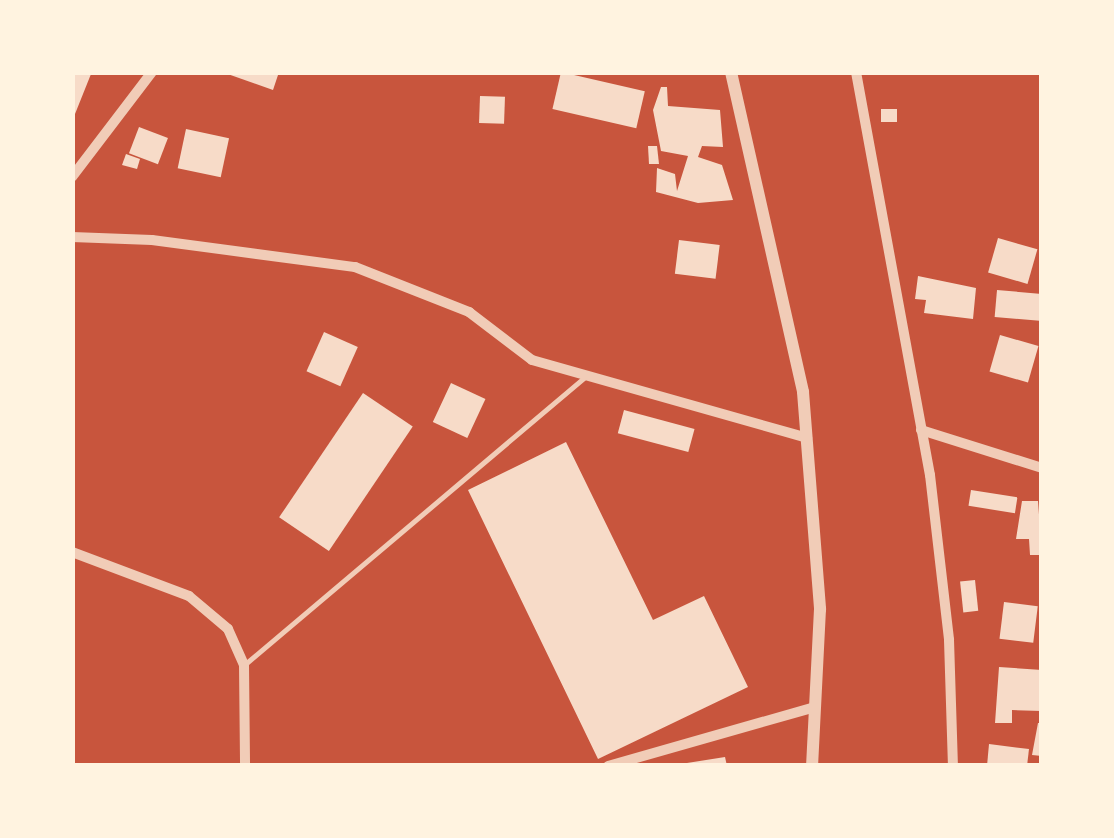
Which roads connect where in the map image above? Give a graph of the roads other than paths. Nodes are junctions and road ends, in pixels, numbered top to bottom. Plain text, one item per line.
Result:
1 (152, 72) edge
2 (731, 72) edge
3 (856, 72) edge
4 (72, 177) edge
5 (72, 238) edge
6 (588, 374) junction
7 (921, 430) junction
8 (806, 438) junction
9 (1042, 468) edge
10 (72, 552) edge
11 (244, 665) junction
12 (814, 708) junction
13 (244, 766) edge
14 (608, 766) edge
15 (812, 766) edge
16 (954, 766) edge

1 - 4 street
2 - 8 street
3 - 7 street
5 - 6 street
6 - 8 street
6 - 11 lane
7 - 9 street
7 - 16 street
8 - 12 street
10 - 11 street
11 - 13 street
12 - 14 street
12 - 15 street

